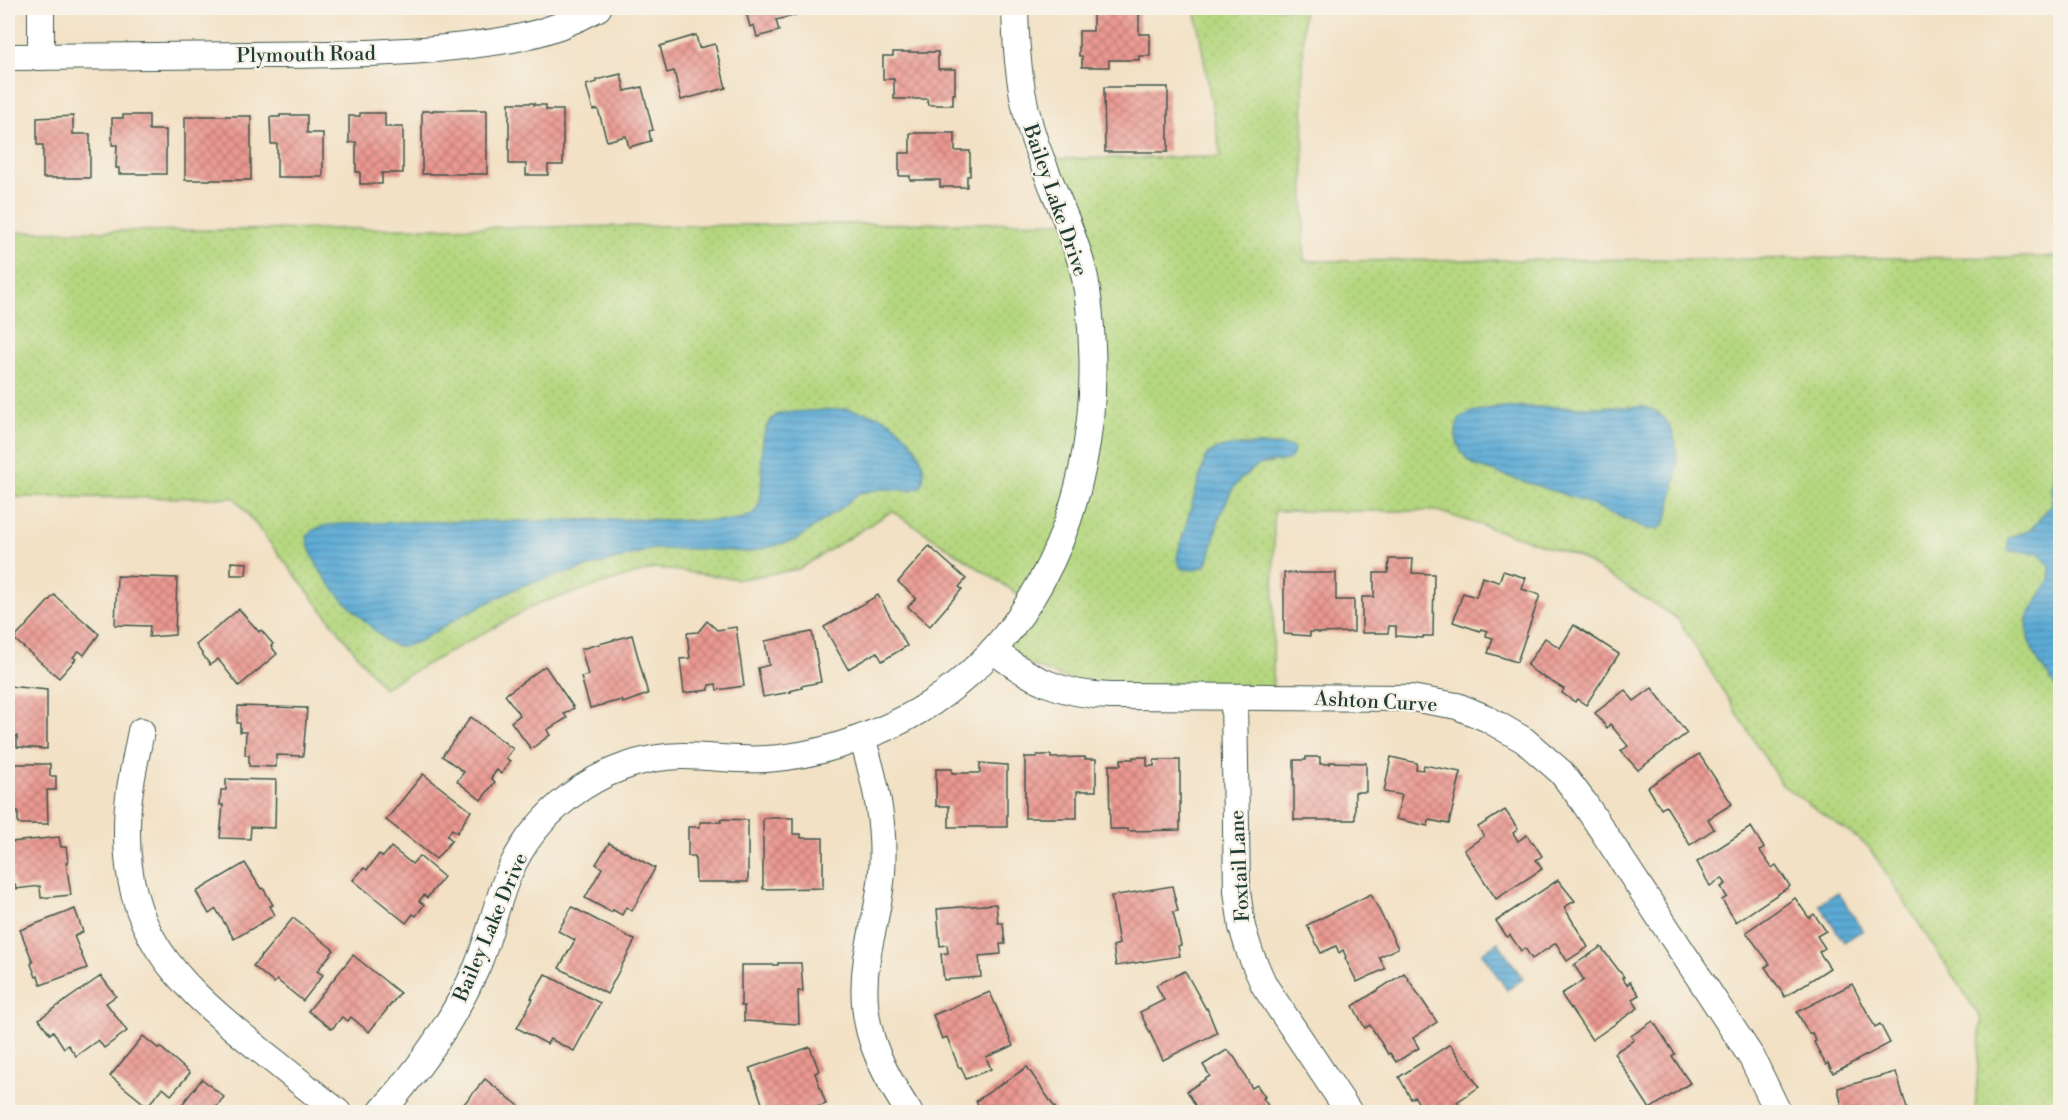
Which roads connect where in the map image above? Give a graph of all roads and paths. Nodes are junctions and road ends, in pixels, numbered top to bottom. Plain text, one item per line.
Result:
1 (41, 8) edge
2 (598, 8) edge
3 (1016, 8) edge
4 (8, 57) edge
5 (41, 57) junction
6 (993, 650) junction
7 (1234, 697) junction
8 (141, 731) dead end
9 (861, 738) junction
10 (338, 1113) edge
11 (381, 1113) edge
12 (909, 1113) edge
13 (1348, 1113) edge
14 (1778, 1113) edge

1 - 5 street
2 - 5 street, Plymouth Road
3 - 6 street, Bailey Lake Drive
4 - 5 street, Plymouth Road
6 - 7 street, Ashton Curve
6 - 9 street, Bailey Lake Drive
7 - 13 street, Foxtail Lane
7 - 14 street, Ashton Curve
8 - 10 street
9 - 11 street, Bailey Lake Drive
9 - 12 street

